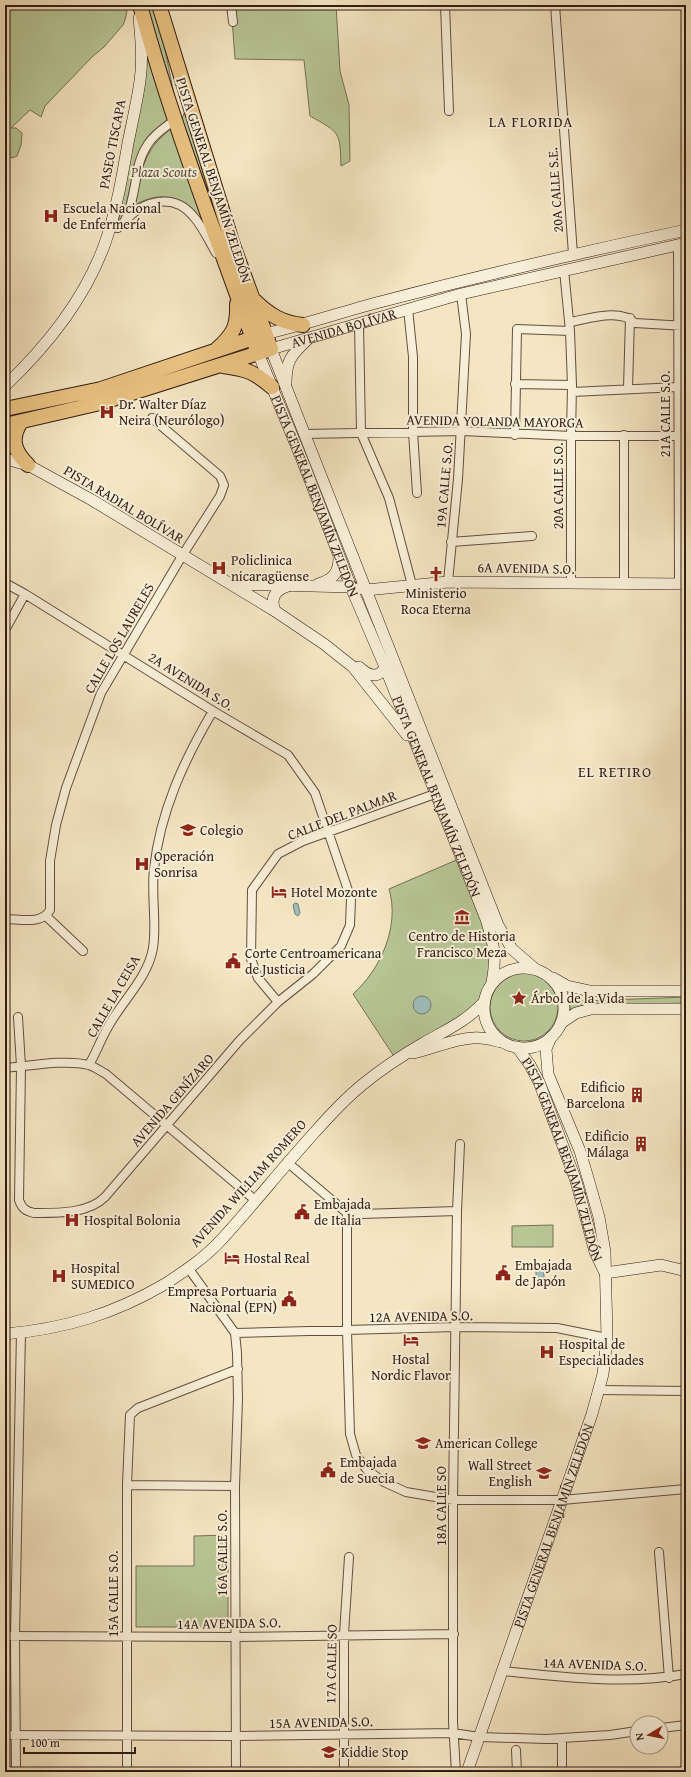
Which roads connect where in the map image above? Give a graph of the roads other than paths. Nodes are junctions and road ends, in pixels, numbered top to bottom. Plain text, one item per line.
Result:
1 (139, 5) edge
2 (231, 5) edge
3 (445, 5) edge
4 (555, 5) edge
5 (161, 11) edge
6 (233, 22) dead end
7 (449, 111) dead end
8 (176, 119) junction
9 (124, 221) junction
10 (110, 227) junction
11 (686, 230) edge
12 (682, 244) edge
13 (573, 254) junction
14 (564, 270) junction
15 (231, 279) junction
16 (461, 294) junction
17 (252, 298) junction
18 (238, 300) junction
19 (408, 309) junction
20 (630, 318) junction
21 (570, 322) junction
22 (359, 323) junction
23 (303, 324) junction
24 (682, 326) edge
25 (570, 331) junction
26 (259, 336) junction
27 (309, 338) junction
28 (216, 350) junction
29 (264, 351) junction
30 (30, 361) junction
31 (219, 365) junction
32 (516, 384) junction
33 (5, 386) edge
34 (678, 387) junction
35 (279, 388) junction
36 (572, 388) junction
37 (628, 388) junction
38 (5, 392) edge
39 (5, 409) edge
40 (152, 418) dead end
41 (21, 422) junction
42 (5, 425) edge
43 (462, 431) junction
44 (413, 432) junction
45 (361, 433) junction
46 (304, 434) junction
47 (515, 435) junction
48 (624, 435) junction
49 (571, 436) junction
50 (682, 436) edge
51 (5, 459) edge
52 (28, 465) junction
53 (417, 493) dead end
54 (328, 524) junction
55 (532, 536) dead end
56 (451, 542) junction
57 (182, 556) junction
58 (340, 556) junction
59 (225, 582) junction
60 (448, 582) junction
61 (5, 583) edge
62 (571, 584) junction
63 (624, 584) junction
64 (682, 584) edge
65 (289, 585) junction
66 (412, 585) junction
67 (311, 586) junction
68 (351, 587) junction
69 (366, 590) junction
70 (25, 594) junction
71 (275, 611) junction
72 (375, 612) junction
73 (5, 630) edge
74 (379, 632) junction
75 (324, 644) junction
76 (123, 654) junction
77 (390, 666) junction
78 (213, 711) junction
79 (414, 743) junction
80 (435, 794) junction
81 (448, 798) junction
82 (328, 833) junction
83 (478, 872) junction
84 (47, 917) junction
85 (5, 920) edge
86 (82, 951) dead end
87 (535, 969) junction
88 (546, 974) junction
89 (492, 983) junction
90 (686, 992) edge
91 (278, 1002) junction
92 (484, 1002) junction
93 (686, 1009) edge
94 (18, 1017) dead end
95 (561, 1023) junction
96 (551, 1037) junction
97 (505, 1043) junction
98 (517, 1047) junction
99 (408, 1054) junction
100 (89, 1065) junction
101 (20, 1066) junction
102 (5, 1068) edge
103 (167, 1126) junction
104 (460, 1144) dead end
105 (287, 1162) junction
106 (255, 1200) junction
107 (458, 1211) junction
108 (347, 1212) junction
109 (189, 1269) junction
110 (686, 1271) edge
111 (605, 1273) junction
112 (456, 1327) junction
113 (347, 1331) junction
114 (21, 1332) junction
115 (235, 1333) junction
116 (5, 1334) edge
117 (607, 1338) junction
118 (238, 1369) junction
119 (599, 1390) junction
120 (686, 1391) edge
121 (127, 1485) junction
122 (235, 1486) junction
123 (686, 1489) edge
124 (453, 1500) junction
125 (562, 1500) junction
126 (660, 1552) dead end
127 (349, 1557) dead end
128 (344, 1634) junction
129 (454, 1634) junction
130 (5, 1636) edge
131 (15, 1637) junction
132 (126, 1637) junction
133 (235, 1637) junction
134 (503, 1672) junction
135 (686, 1674) edge
136 (669, 1678) junction
137 (686, 1724) edge
138 (669, 1727) edge
139 (629, 1732) edge
140 (453, 1733) junction
141 (5, 1735) edge
142 (15, 1735) junction
143 (127, 1735) junction
144 (343, 1735) junction
145 (236, 1736) junction
146 (479, 1737) junction
147 (562, 1739) junction
148 (516, 1750) dead end
149 (686, 1771) edge
150 (16, 1772) edge
151 (127, 1772) edge
152 (236, 1772) edge
153 (344, 1772) edge
154 (456, 1772) edge
155 (467, 1772) edge
156 (517, 1772) edge
157 (562, 1772) edge
158 (678, 1772) edge

1 - 8 highway, PISTA GENERAL BENJAMÍN ZELEDÓN
1 - 10 main road, PASEO TISCAPA
2 - 6 street
3 - 7 street
4 - 13 street, 20A CALLE S.E.
5 - 8 highway
5 - 17 highway, PISTA GENERAL BENJAMÍN ZELEDÓN
8 - 9 street
8 - 15 highway, PISTA GENERAL BENJAMÍN ZELEDÓN
9 - 10 street
9 - 15 street
10 - 30 main road, PASEO TISCAPA
11 - 13 main road, AVENIDA BOLÍVAR
12 - 14 main road, AVENIDA BOLÍVAR
12 - 24 street, 21A CALLE S.O.
13 - 23 main road, AVENIDA BOLÍVAR
14 - 16 main road, AVENIDA BOLÍVAR
14 - 21 street, 20A CALLE S.O.
15 - 18 highway, PISTA GENERAL BENJAMÍN ZELEDÓN
16 - 19 main road, AVENIDA BOLÍVAR
16 - 43 street, 19A CALLE S.O.
17 - 23 highway
17 - 26 highway, PISTA GENERAL BENJAMÍN ZELEDÓN
18 - 26 highway, PISTA GENERAL BENJAMÍN ZELEDÓN
18 - 28 highway
19 - 22 main road, AVENIDA BOLÍVAR
19 - 44 street
20 - 21 street
20 - 24 street
20 - 37 street
21 - 25 street, 20A CALLE S.O.
22 - 27 main road, AVENIDA BOLÍVAR
22 - 45 street
23 - 26 main road, AVENIDA BOLÍVAR
24 - 34 street, 21A CALLE S.O.
25 - 32 street
25 - 36 street, 20A CALLE S.O.
26 - 28 highway, AVENIDA BOLÍVAR
26 - 29 highway, PISTA GENERAL BENJAMÍN ZELEDÓN
27 - 29 main road, AVENIDA BOLÍVAR
27 - 35 main road
28 - 39 highway, AVENIDA BOLÍVAR
29 - 31 highway, AVENIDA BOLÍVAR
29 - 35 main road, PISTA GENERAL BENJAMÍN ZELEDÓN
30 - 33 main road, PASEO TISCAPA
30 - 38 main road, PASEO TISCAPA
31 - 35 highway
31 - 41 highway, AVENIDA BOLÍVAR
32 - 36 street
32 - 47 street
34 - 37 street
34 - 50 street, 21A CALLE S.O.
35 - 46 main road, PISTA GENERAL BENJAMÍN ZELEDÓN
35 - 54 main road, PISTA GENERAL BENJAMÍN ZELEDÓN
36 - 37 street
36 - 49 street, 20A CALLE S.O.
40 - 57 street, CALLE LOS LAURELES
41 - 42 highway, AVENIDA BOLÍVAR
41 - 52 highway
43 - 44 street, AVENIDA YOLANDA MAYORGA
43 - 47 street, AVENIDA YOLANDA MAYORGA
43 - 56 street, 19A CALLE S.O.
44 - 45 street, AVENIDA YOLANDA MAYORGA
44 - 53 street
45 - 46 street, AVENIDA YOLANDA MAYORGA
45 - 66 street
46 - 69 main road, PISTA GENERAL BENJAMÍN ZELEDÓN
47 - 49 street, AVENIDA YOLANDA MAYORGA
48 - 49 street, AVENIDA YOLANDA MAYORGA
48 - 50 street, AVENIDA YOLANDA MAYORGA
48 - 63 street
49 - 62 street, 20A CALLE S.O.
50 - 64 street, 21A CALLE S.O.
51 - 52 main road, PISTA RADIAL BOLÍVAR
52 - 57 main road, PISTA RADIAL BOLÍVAR
54 - 58 main road, PISTA GENERAL BENJAMÍN ZELEDÓN
54 - 69 main road
55 - 56 street
56 - 60 street, 19A CALLE S.O.
57 - 59 main road, PISTA RADIAL BOLÍVAR
57 - 76 street, CALLE LOS LAURELES
58 - 67 main road
58 - 68 main road, PISTA GENERAL BENJAMÍN ZELEDÓN
59 - 65 main road
59 - 71 main road, PISTA RADIAL BOLÍVAR
60 - 62 main road, 6A AVENIDA S.O.
60 - 66 main road, 6A AVENIDA S.O.
61 - 70 street, 2A AVENIDA S.O.
62 - 63 main road, 6A AVENIDA S.O.
63 - 64 main road, 6A AVENIDA S.O.
65 - 67 main road
65 - 71 main road
66 - 69 main road, 6A AVENIDA S.O.
67 - 68 main road
68 - 74 main road
68 - 77 main road, PISTA GENERAL BENJAMÍN ZELEDÓN
69 - 72 main road, PISTA GENERAL BENJAMÍN ZELEDÓN
70 - 73 street
70 - 76 street, 2A AVENIDA S.O.
71 - 75 main road, PISTA RADIAL BOLÍVAR
72 - 74 main road
72 - 77 main road, PISTA GENERAL BENJAMÍN ZELEDÓN
74 - 77 main road
75 - 77 main road
75 - 79 main road
76 - 78 street, 2A AVENIDA S.O.
76 - 84 street, CALLE LOS LAURELES
77 - 79 main road, PISTA GENERAL BENJAMÍN ZELEDÓN
77 - 81 main road, PISTA GENERAL BENJAMÍN ZELEDÓN
78 - 82 street, 2A AVENIDA S.O.
78 - 100 street, CALLE LA CEISA
79 - 80 main road, PISTA GENERAL BENJAMÍN ZELEDÓN
79 - 81 main road
80 - 82 street, CALLE DEL PALMAR
80 - 83 main road
80 - 89 main road, PISTA GENERAL BENJAMÍN ZELEDÓN
81 - 83 main road, PISTA GENERAL BENJAMÍN ZELEDÓN
82 - 91 street, AVENIDA GENÍZARO
82 - 91 street, CALLE DEL PALMAR
83 - 87 main road, PISTA GENERAL BENJAMÍN ZELEDÓN
84 - 85 street
84 - 86 street
87 - 88 main road
87 - 89 main road
88 - 90 main road
88 - 95 main road
89 - 92 main road
91 - 103 street, AVENIDA GENÍZARO
92 - 97 main road
92 - 99 main road, AVENIDA WILLIAM ROMERO
93 - 95 main road
94 - 101 street
95 - 96 main road
96 - 98 main road
96 - 111 main road, PISTA GENERAL BENJAMÍN ZELEDÓN
97 - 98 main road
97 - 99 main road, AVENIDA WILLIAM ROMERO
98 - 111 main road, PISTA GENERAL BENJAMÍN ZELEDÓN
99 - 105 main road, AVENIDA WILLIAM ROMERO
100 - 101 street
100 - 103 street
101 - 102 street
101 - 103 street, AVENIDA GENÍZARO
103 - 106 street
104 - 107 street, 18A CALLE SO
105 - 106 main road, AVENIDA WILLIAM ROMERO
105 - 108 street
106 - 109 main road, AVENIDA WILLIAM ROMERO
107 - 108 street
107 - 112 street, 18A CALLE SO
108 - 113 street
109 - 114 main road, AVENIDA WILLIAM ROMERO
109 - 115 street
110 - 111 main road
111 - 117 main road, PISTA GENERAL BENJAMÍN ZELEDÓN
112 - 113 street, 12A AVENIDA S.O.
112 - 117 street, 12A AVENIDA S.O.
112 - 124 street, 18A CALLE SO
113 - 115 street, 12A AVENIDA S.O.
113 - 124 street
114 - 116 main road, AVENIDA WILLIAM ROMERO
114 - 131 street
115 - 118 street, 16A CALLE S.O.
117 - 119 main road, PISTA GENERAL BENJAMÍN ZELEDÓN
118 - 121 street, 15A CALLE S.O.
118 - 122 street, 16A CALLE S.O.
119 - 120 street
119 - 125 main road, PISTA GENERAL BENJAMÍN ZELEDÓN
121 - 122 street
121 - 132 street, 15A CALLE S.O.
122 - 133 street, 16A CALLE S.O.
123 - 125 street
124 - 125 street
124 - 129 street, 18A CALLE SO
125 - 134 main road, PISTA GENERAL BENJAMÍN ZELEDÓN
126 - 136 street
127 - 128 street, 17A CALLE SO
128 - 129 street, 14A AVENIDA S.O.
128 - 133 street, 14A AVENIDA S.O.
128 - 144 street, 17A CALLE SO
129 - 140 street, 18A CALLE SO
130 - 131 street, 14A AVENIDA S.O.
131 - 132 street, 14A AVENIDA S.O.
131 - 142 street
132 - 133 street, 14A AVENIDA S.O.
132 - 143 street, 15A CALLE S.O.
133 - 145 street, 16A CALLE S.O.
134 - 136 street, 14A AVENIDA S.O.
134 - 146 main road, PISTA GENERAL BENJAMÍN ZELEDÓN
135 - 136 street, 14A AVENIDA S.O.
137 - 138 street
139 - 147 street, 15A AVENIDA S.O.
140 - 144 street, 15A AVENIDA S.O.
140 - 146 street, 15A AVENIDA S.O.
140 - 154 street, 18A CALLE SO
141 - 142 street, 15A AVENIDA S.O.
142 - 143 street, 15A AVENIDA S.O.
142 - 150 street
143 - 145 street, 15A AVENIDA S.O.
143 - 151 street, 15A CALLE S.O.
144 - 145 street, 15A AVENIDA S.O.
144 - 153 street, 17A CALLE SO
145 - 152 street, 16A CALLE S.O.
146 - 147 street, 15A AVENIDA S.O.
146 - 155 main road, PISTA GENERAL BENJAMÍN ZELEDÓN
147 - 157 street
148 - 156 street
149 - 158 street

